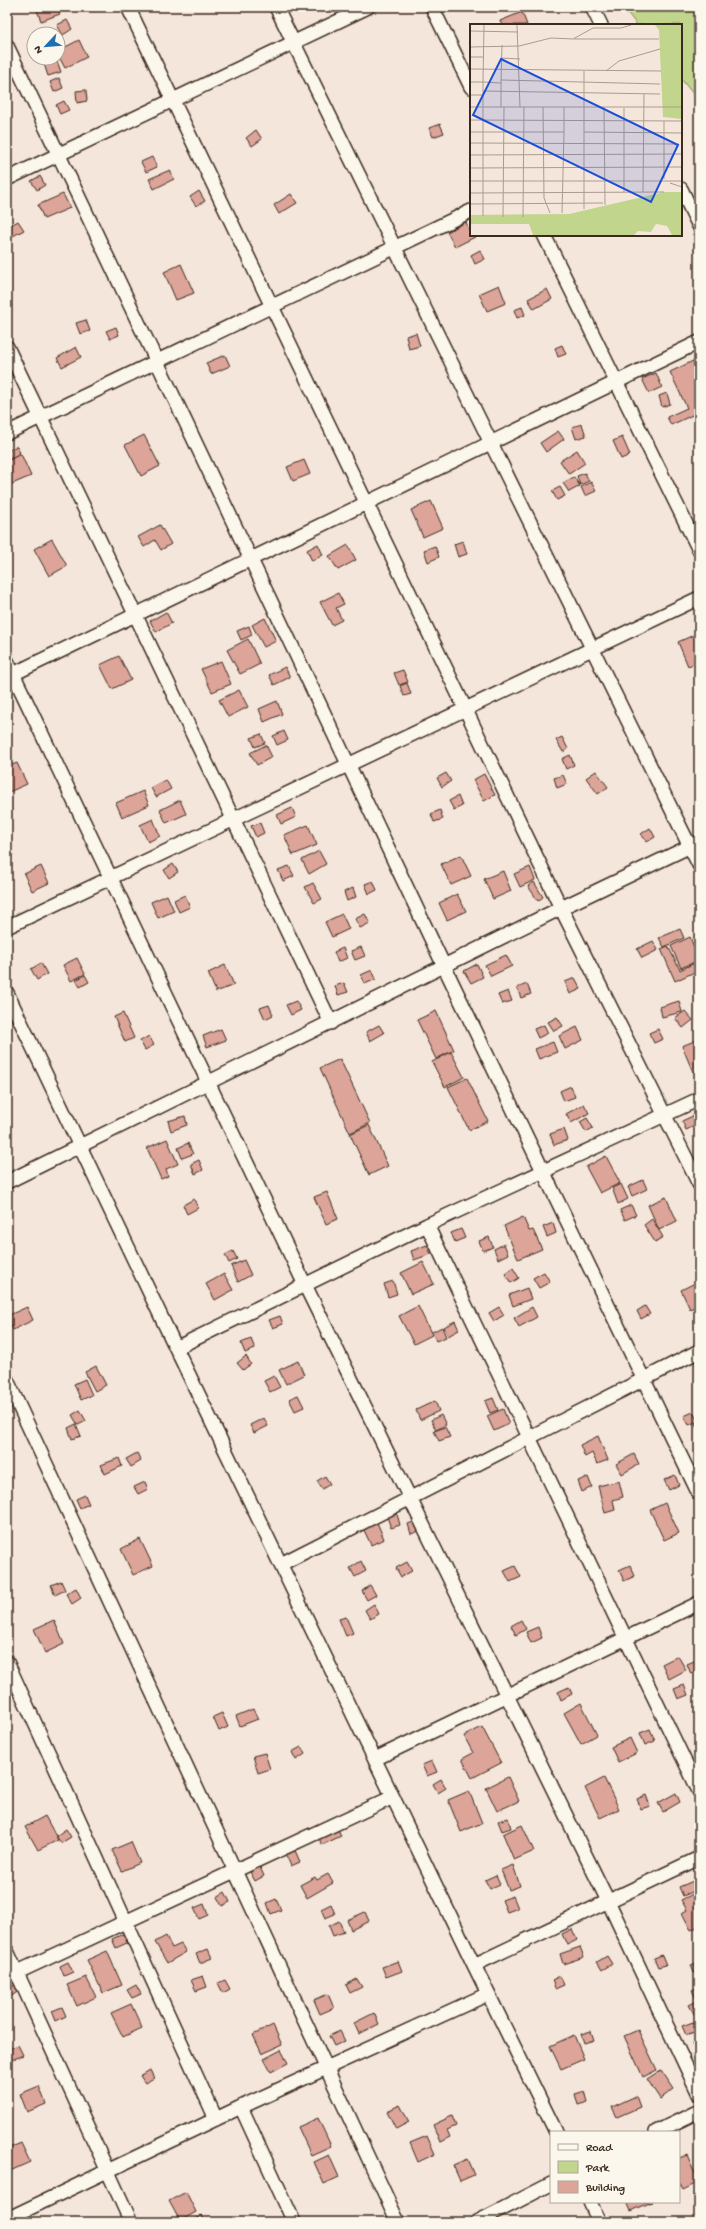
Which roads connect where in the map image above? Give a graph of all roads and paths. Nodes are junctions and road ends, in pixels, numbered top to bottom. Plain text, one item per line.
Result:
1 (128, 7) edge
2 (276, 7) edge
3 (368, 7) edge
4 (432, 7) edge
5 (592, 7) edge
6 (600, 24) edge
7 (293, 42) junction
8 (7, 46) edge
9 (470, 85) edge
10 (174, 98) junction
11 (59, 155) junction
12 (7, 179) edge
13 (682, 191) edge
14 (470, 211) edge
15 (699, 226) edge
16 (544, 236) edge
17 (394, 247) junction
18 (273, 307) junction
19 (699, 342) edge
20 (7, 347) edge
21 (157, 362) junction
22 (617, 383) junction
23 (41, 417) junction
24 (7, 433) edge
25 (491, 443) junction
26 (368, 502) junction
27 (699, 550) edge
28 (251, 560) junction
29 (699, 598) edge
30 (136, 616) junction
31 (592, 649) junction
32 (7, 661) edge
33 (10, 676) edge
34 (466, 709) junction
35 (349, 766) junction
36 (233, 819) junction
37 (695, 845) edge
38 (699, 865) edge
39 (110, 877) junction
40 (561, 908) junction
41 (7, 927) edge
42 (444, 966) junction
43 (7, 992) edge
44 (331, 1023) junction
45 (209, 1084) junction
46 (699, 1099) edge
47 (665, 1116) junction
48 (80, 1147) junction
49 (544, 1172) junction
50 (7, 1182) edge
51 (699, 1184) edge
52 (427, 1226) junction
53 (305, 1285) junction
54 (176, 1348) junction
55 (699, 1351) edge
56 (644, 1378) junction
57 (7, 1380) edge
58 (529, 1437) junction
59 (699, 1494) edge
60 (410, 1497) junction
61 (281, 1564) junction
62 (699, 1603) edge
63 (626, 1639) junction
64 (7, 1662) edge
65 (507, 1696) junction
66 (375, 1759) junction
67 (699, 1791) edge
68 (393, 1797) junction
69 (699, 1858) edge
70 (234, 1871) junction
71 (608, 1901) junction
72 (126, 1921) junction
73 (7, 1951) edge
74 (474, 1964) junction
75 (12, 1974) edge
76 (488, 1994) junction
77 (327, 2068) junction
78 (699, 2094) edge
79 (241, 2106) junction
80 (699, 2111) edge
81 (216, 2119) junction
82 (556, 2131) edge
83 (658, 2131) edge
84 (108, 2171) junction
85 (550, 2185) edge
86 (590, 2203) edge
87 (7, 2219) edge
88 (131, 2222) edge
89 (294, 2222) edge
90 (398, 2222) edge
91 (476, 2222) edge
92 (599, 2222) edge

1 - 10 street
2 - 7 street
3 - 7 street
4 - 9 street
5 - 6 street
7 - 10 street
7 - 17 street
8 - 11 street
10 - 11 street
10 - 18 street
11 - 12 street
11 - 21 street
13 - 15 street
14 - 17 street
16 - 22 street
17 - 18 street
17 - 25 street
18 - 21 street
18 - 26 street
19 - 22 street
20 - 23 street
21 - 23 street
21 - 28 street
22 - 25 street
22 - 27 street
23 - 24 street
23 - 30 street
25 - 26 street
25 - 31 street
26 - 28 street
26 - 34 street
28 - 30 street
28 - 35 street
29 - 31 street
30 - 33 street
30 - 36 street
31 - 34 street
31 - 37 street
32 - 33 street
33 - 39 street
34 - 35 street
34 - 40 street
35 - 36 street
35 - 42 street
36 - 39 street
36 - 44 street
37 - 38 street
37 - 40 street
39 - 41 street
39 - 45 street
40 - 42 street
40 - 47 street
42 - 44 street
42 - 49 street
43 - 48 street
44 - 45 street
45 - 48 street
45 - 53 street
46 - 47 street
47 - 49 street
47 - 51 street
48 - 50 street
48 - 54 street
49 - 52 street
49 - 56 street
52 - 53 street
52 - 58 street
53 - 54 street
53 - 60 street
54 - 61 street
55 - 56 street
56 - 58 street
56 - 59 street
57 - 70 street
58 - 60 street
58 - 63 street
60 - 61 street
60 - 65 street
61 - 66 street
62 - 63 street
63 - 65 street
63 - 67 street
64 - 72 street
65 - 66 street
65 - 71 street
66 - 68 street
68 - 70 street
68 - 74 street
69 - 71 street
70 - 72 street
70 - 77 street
71 - 74 street
71 - 78 street
72 - 75 street
72 - 81 street
73 - 75 street
74 - 76 street
75 - 84 street
76 - 77 street
76 - 82 street
77 - 79 street
77 - 90 street
79 - 81 street
79 - 89 street
80 - 83 street
81 - 84 street
84 - 87 street
84 - 88 street
85 - 91 street
86 - 92 street

